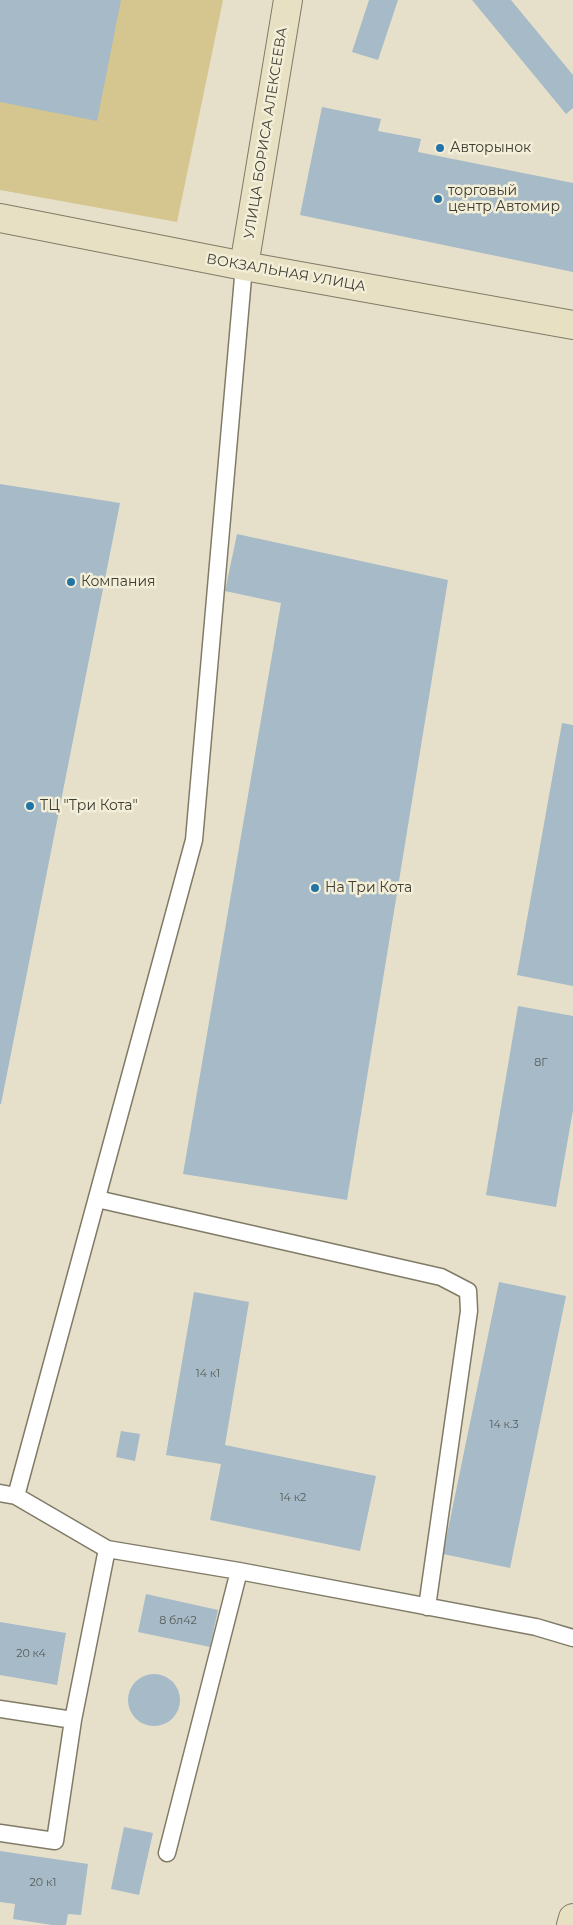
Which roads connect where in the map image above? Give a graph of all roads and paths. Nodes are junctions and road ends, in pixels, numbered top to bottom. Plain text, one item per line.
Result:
1 (288, 0) edge
2 (0, 218) edge
3 (244, 266) junction
4 (573, 325) edge
5 (97, 1199) junction
6 (8, 1494) edge
7 (107, 1549) junction
8 (239, 1572) junction
9 (427, 1607) junction
10 (573, 1638) edge
11 (0, 1708) edge
12 (73, 1720) junction
13 (0, 1833) edge
14 (167, 1853) dead end
15 (573, 1918) edge
16 (571, 1925) edge

1 - 3 main road, УЛИЦА БОРИСА АЛЕКСЕЕВА
2 - 3 main road, ВОКЗАЛЬНАЯ УЛИЦА
3 - 4 main road, ВОКЗАЛЬНАЯ УЛИЦА
3 - 5 lane
5 - 6 lane
5 - 9 lane
6 - 7 lane
7 - 8 lane
7 - 12 lane
8 - 9 lane
8 - 14 lane
9 - 10 lane
11 - 12 lane
12 - 13 lane
15 - 16 main road

